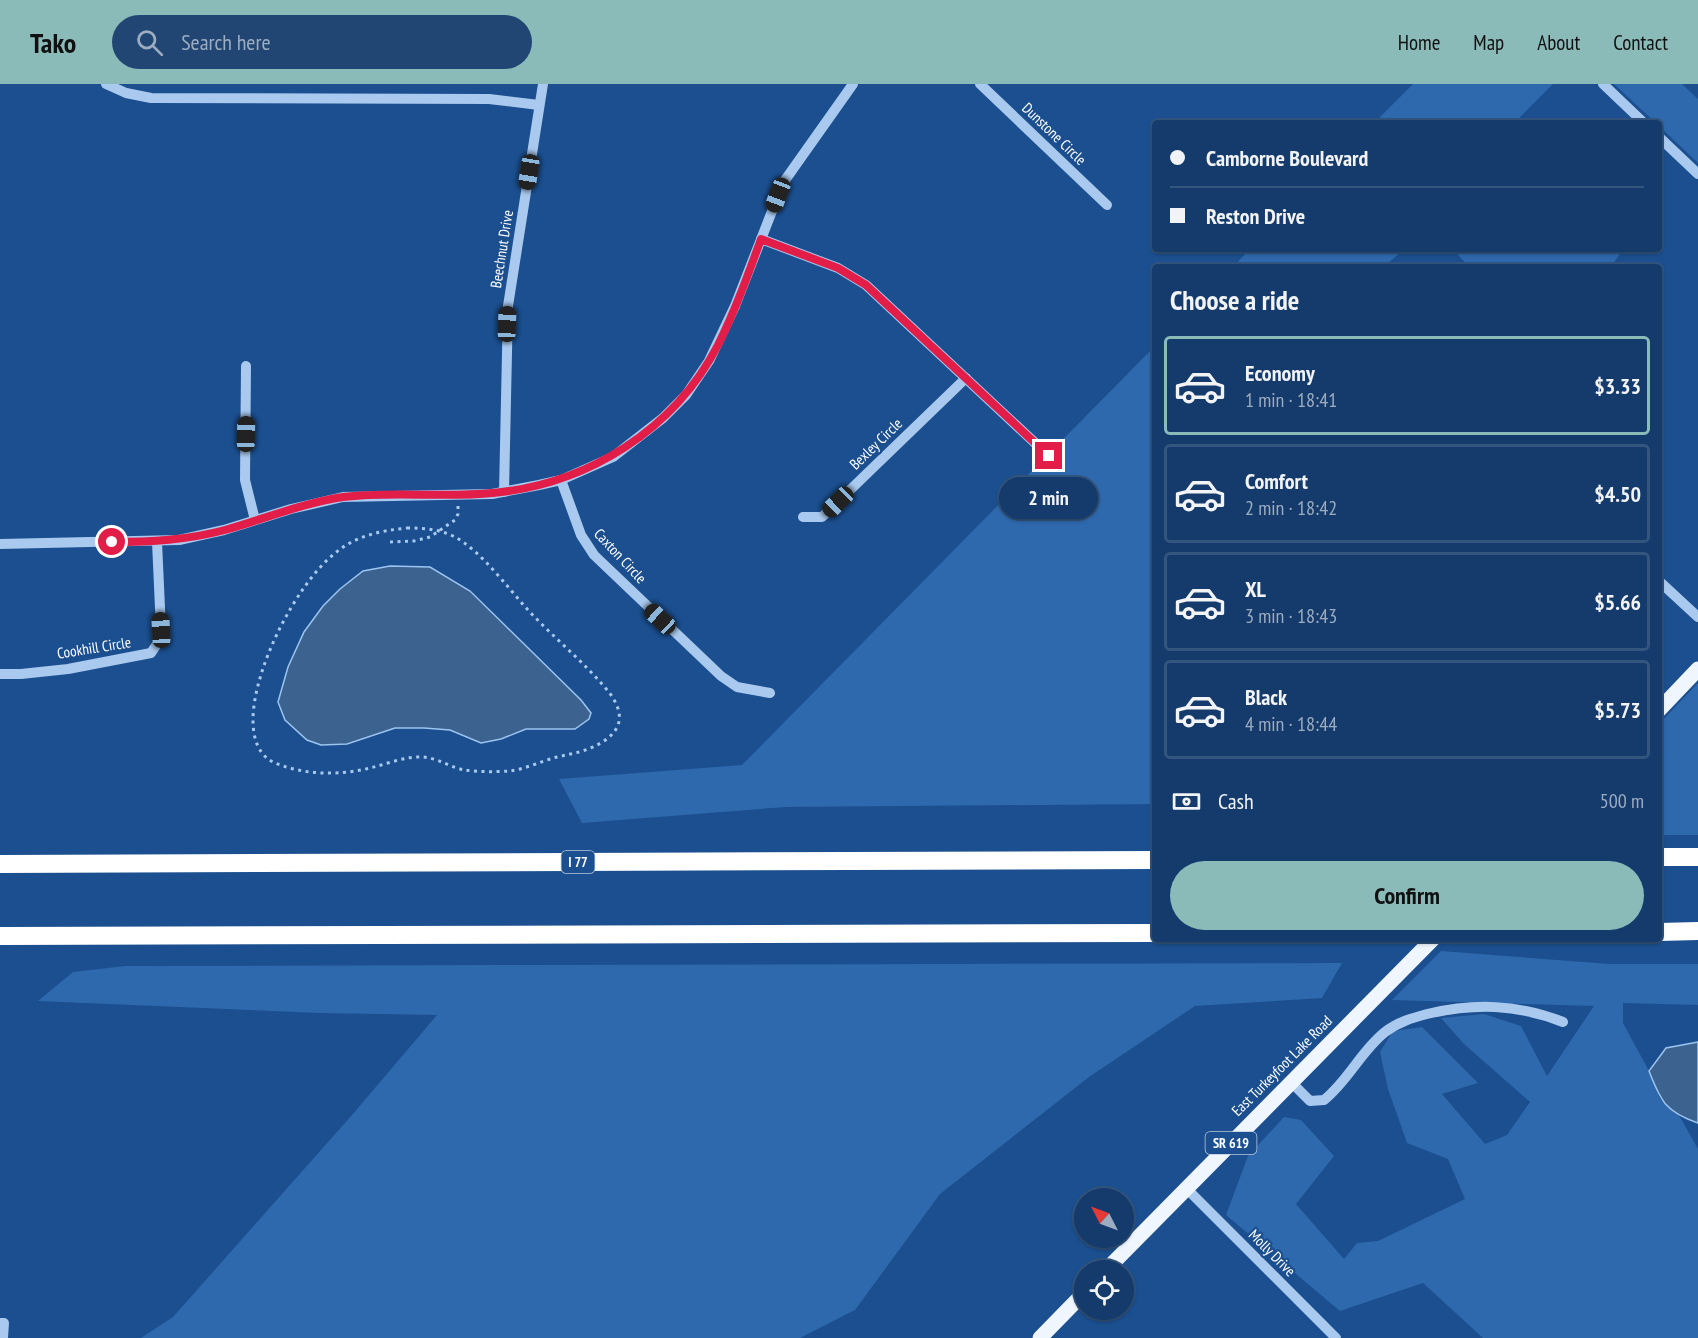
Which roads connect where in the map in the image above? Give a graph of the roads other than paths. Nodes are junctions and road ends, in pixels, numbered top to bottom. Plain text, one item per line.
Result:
1 (106, 84) edge
2 (543, 84) edge
3 (853, 84) edge
4 (980, 84) edge
5 (1603, 84) edge
6 (539, 105) junction
7 (1641, 120) edge
8 (1662, 140) edge
9 (1698, 174) edge
10 (1107, 205) dead end
11 (761, 239) junction
12 (246, 366) dead end
13 (966, 378) junction
14 (1049, 456) dead end
15 (561, 480) junction
16 (504, 492) junction
17 (802, 517) dead end
18 (255, 520) junction
19 (157, 542) junction
20 (0, 544) edge
21 (1662, 584) edge
22 (1698, 617) edge
23 (1698, 669) edge
24 (0, 674) edge
25 (770, 693) dead end
26 (1662, 707) edge
27 (1662, 857) edge
28 (1698, 857) edge
29 (1152, 860) edge
30 (0, 864) edge
31 (1662, 932) edge
32 (1698, 932) edge
33 (1152, 933) edge
34 (0, 936) edge
35 (1430, 942) edge
36 (1563, 1022) dead end
37 (1291, 1082) junction
38 (1187, 1189) junction
39 (1116, 1260) edge
40 (1074, 1303) edge
41 (2, 1323) edge
42 (3, 1338) edge
43 (1040, 1338) edge
44 (1336, 1338) edge

1 - 6 street
2 - 6 street, Beechnut Drive
3 - 11 street
4 - 10 street, Dunstone Circle
5 - 7 street
6 - 16 street, Beechnut Drive
8 - 9 street
11 - 13 street
11 - 15 street
12 - 18 street
13 - 14 street
13 - 17 street, Bexley Circle
15 - 16 street
15 - 25 street, Caxton Circle
16 - 18 street
18 - 19 street
19 - 20 street
19 - 24 street, Cookhill Circle
21 - 22 street
23 - 26 main road
27 - 28 highway
29 - 30 highway, I 77
31 - 32 highway
33 - 34 highway
35 - 37 main road, East Turkeyfoot Lake Road / SR 619
36 - 37 street
37 - 38 main road, East Turkeyfoot Lake Road / SR 619
38 - 39 main road, East Turkeyfoot Lake Road / SR 619
38 - 44 street, Molly Drive
40 - 43 main road
41 - 42 street

